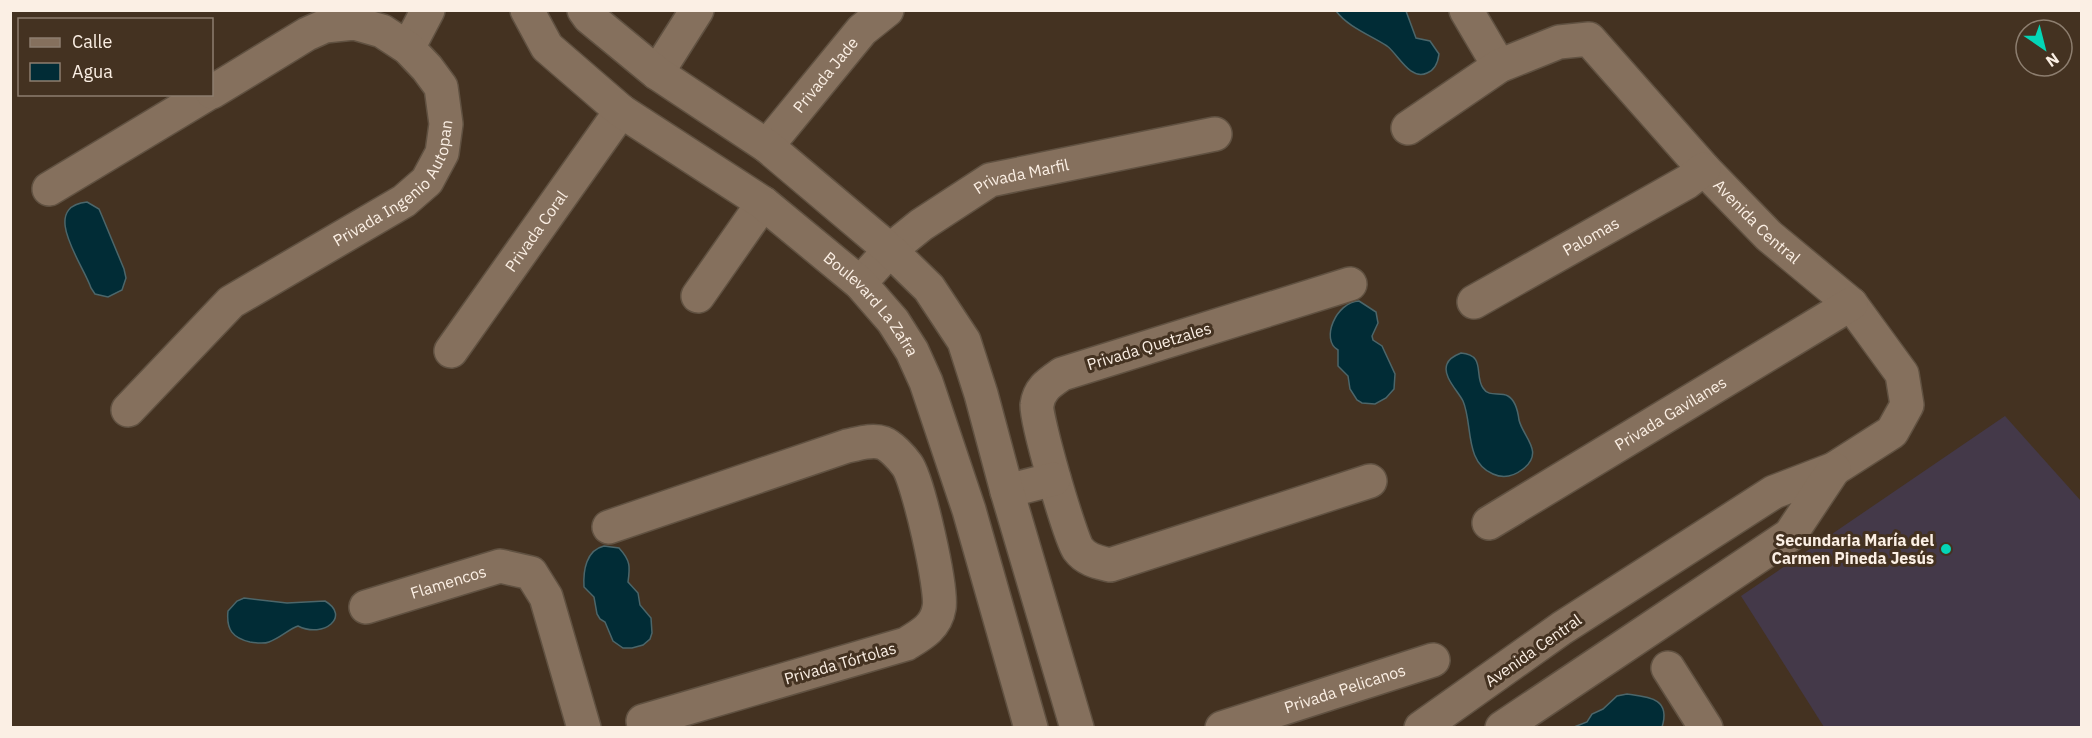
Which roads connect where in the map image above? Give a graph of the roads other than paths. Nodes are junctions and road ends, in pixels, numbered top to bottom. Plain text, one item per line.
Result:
1 (428, 10) edge
2 (527, 10) edge
3 (584, 10) edge
4 (697, 10) edge
5 (887, 10) edge
6 (1466, 10) edge
7 (408, 48) junction
8 (1499, 66) junction
9 (657, 73) junction
10 (213, 91) edge
11 (204, 96) edge
12 (621, 111) junction
13 (1408, 128) dead end
14 (1215, 134) dead end
15 (767, 146) junction
16 (1704, 170) junction
17 (49, 189) dead end
18 (763, 202) junction
19 (890, 250) junction
20 (860, 283) junction
21 (1350, 284) dead end
22 (698, 296) dead end
23 (1474, 302) dead end
24 (1851, 304) junction
25 (451, 351) dead end
26 (128, 410) dead end
27 (1834, 469) junction
28 (1054, 479) junction
29 (1370, 481) dead end
30 (1007, 491) junction
31 (969, 510) junction
32 (1489, 523) dead end
33 (926, 524) junction
34 (609, 527) dead end
35 (366, 607) dead end
36 (1433, 660) dead end
37 (1668, 668) dead end
38 (643, 721) dead end
39 (584, 728) edge
40 (1031, 728) edge
41 (1077, 728) edge
42 (1222, 728) edge
43 (1421, 728) edge
44 (1502, 728) edge
45 (1706, 728) edge

1 - 7 street
2 - 12 street, Boulevard La Zafra
3 - 9 street
4 - 9 street
5 - 15 street, Privada Jade
6 - 8 street
7 - 10 street, Privada Ingenio Autopan
7 - 26 street, Privada Ingenio Autopan
8 - 13 street, Avenida Central
8 - 16 street, Avenida Central
9 - 15 street
11 - 17 street
12 - 18 street, Boulevard La Zafra
12 - 25 street, Privada Coral
14 - 19 street, Privada Marfil
15 - 19 street
16 - 23 street, Palomas
16 - 24 street, Avenida Central
18 - 20 street, Boulevard La Zafra
18 - 22 street
19 - 20 street, Privada Marfil
19 - 30 street
20 - 31 street, Boulevard La Zafra
21 - 28 street, Privada Quetzales
24 - 27 street, Avenida Central
24 - 32 street, Privada Gavilanes
27 - 43 street, Avenida Central
27 - 44 street, Avenida Central
28 - 29 street, Privada Quetzales
28 - 30 street
30 - 41 street
31 - 33 street
31 - 40 street, Boulevard La Zafra
33 - 34 street, Privada Tórtolas
33 - 38 street, Privada Tórtolas
35 - 39 street, Flamencos
36 - 42 street, Privada Pelicanos
37 - 45 street

